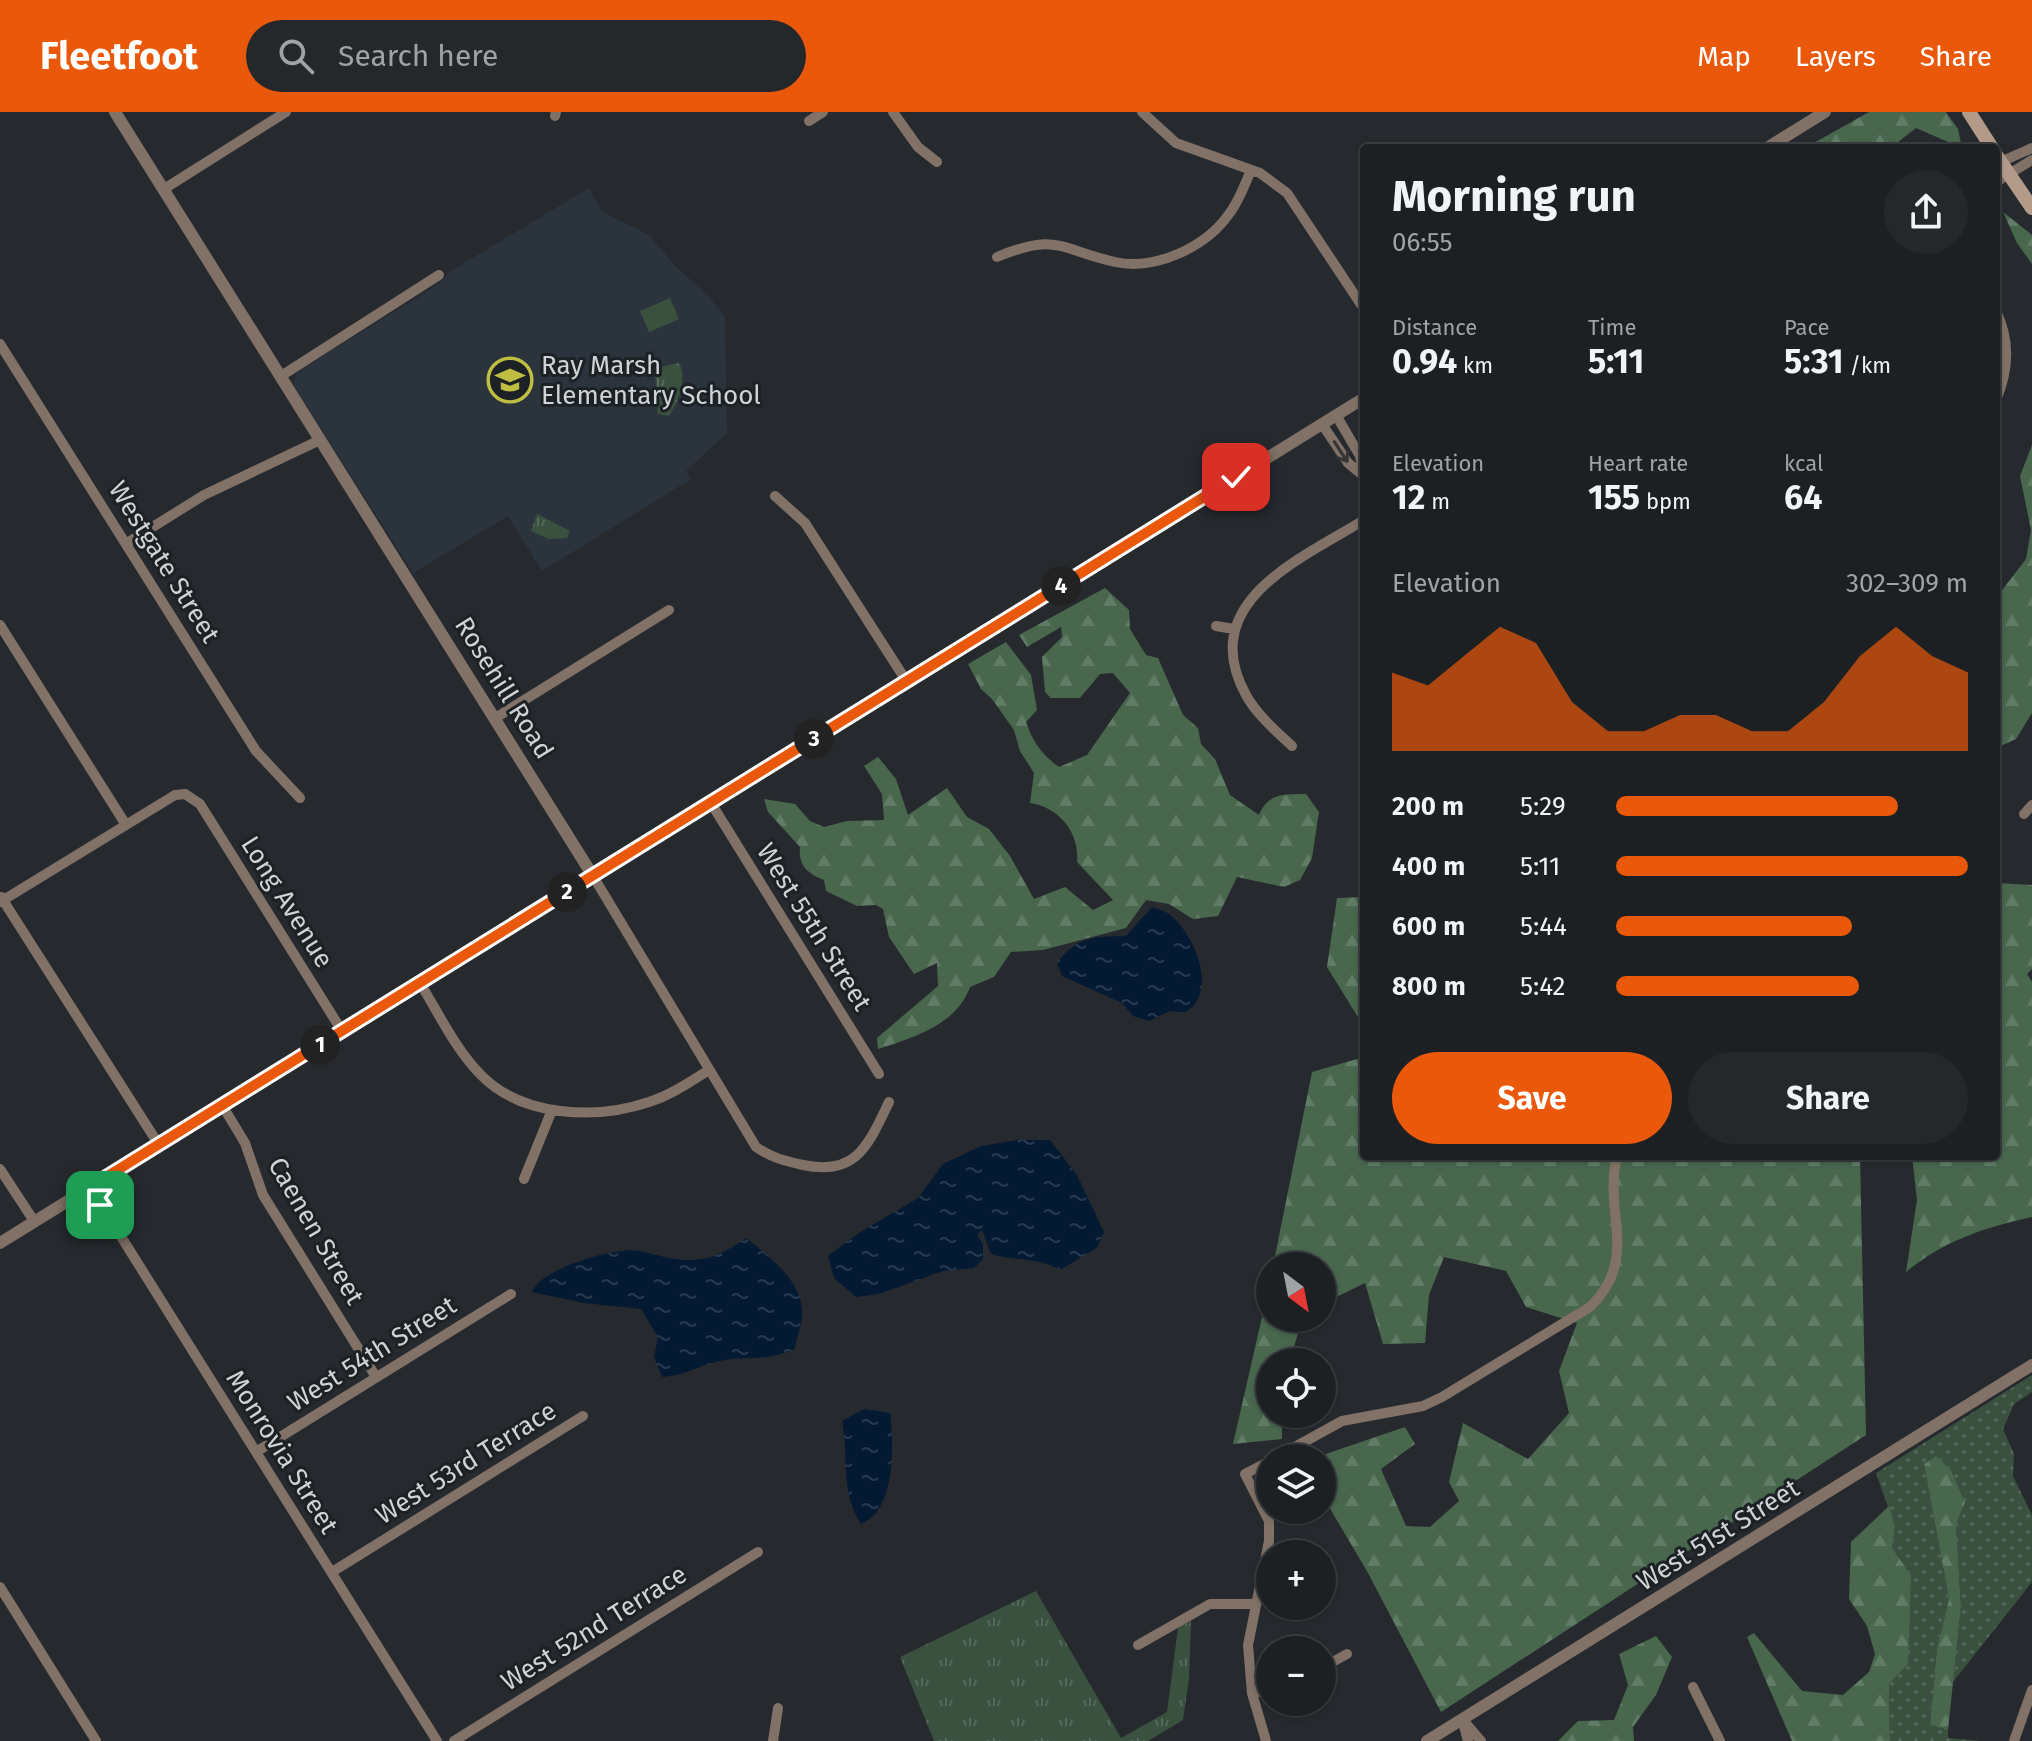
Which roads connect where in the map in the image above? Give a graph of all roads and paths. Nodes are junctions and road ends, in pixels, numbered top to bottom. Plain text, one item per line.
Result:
1 (115, 112) edge
2 (286, 112) edge
3 (823, 112) edge
4 (893, 112) edge
5 (1142, 112) edge
6 (1825, 112) edge
7 (1969, 112) edge
8 (809, 121) dead end
9 (1773, 144) edge
10 (1989, 144) edge
11 (2032, 148) edge
12 (2032, 160) edge
13 (937, 162) dead end
14 (2000, 166) edge
15 (2000, 167) edge
16 (2000, 168) edge
17 (1251, 170) junction
18 (164, 189) junction
19 (2032, 208) edge
20 (997, 257) dead end
21 (439, 275) dead end
22 (1360, 303) edge
23 (2000, 324) edge
24 (0, 344) edge
25 (281, 376) junction
26 (2000, 389) edge
27 (1360, 400) edge
28 (1336, 415) junction
29 (1322, 424) junction
30 (320, 440) junction
31 (1360, 456) edge
32 (1360, 472) edge
33 (775, 496) dead end
34 (1360, 522) edge
35 (127, 543) junction
36 (669, 610) dead end
37 (0, 625) edge
38 (1216, 626) dead end
39 (1234, 629) junction
40 (907, 682) junction
41 (497, 717) junction
42 (1292, 746) dead end
43 (300, 798) dead end
44 (711, 803) junction
45 (126, 825) junction
46 (593, 876) junction
47 (1, 899) edge
48 (420, 983) junction
49 (342, 1031) junction
50 (709, 1070) junction
51 (879, 1074) dead end
52 (889, 1102) dead end
53 (222, 1105) junction
54 (552, 1110) junction
55 (159, 1145) junction
56 (1616, 1160) edge
57 (0, 1169) edge
58 (524, 1179) dead end
59 (90, 1187) junction
60 (34, 1221) junction
61 (0, 1243) edge
62 (511, 1294) dead end
63 (2032, 1365) edge
64 (376, 1377) junction
65 (583, 1416) dead end
66 (1300, 1444) edge
67 (256, 1452) junction
68 (1256, 1468) edge
69 (1256, 1496) edge
70 (1269, 1524) edge
71 (758, 1552) dead end
72 (332, 1572) junction
73 (0, 1587) edge
74 (1254, 1604) junction
75 (1138, 1645) dead end
76 (1347, 1654) dead end
77 (1336, 1660) edge
78 (1693, 1687) dead end
79 (2032, 1690) edge
80 (1256, 1692) edge
81 (1252, 1693) junction
82 (778, 1708) dead end
83 (1462, 1719) junction
84 (96, 1741) edge
85 (437, 1741) edge
86 (454, 1741) edge
87 (773, 1741) edge
88 (1266, 1741) edge
89 (1427, 1741) edge
90 (1468, 1741) edge
91 (1481, 1741) edge
92 (1720, 1741) edge
93 (2014, 1741) edge

1 - 18 street, Rosehill Road
2 - 18 street
3 - 8 street
4 - 13 street
5 - 17 street
6 - 9 street
7 - 10 main road
11 - 14 street
12 - 15 street
16 - 19 main road
17 - 20 street
17 - 22 street
18 - 25 street, Rosehill Road
21 - 25 street
23 - 26 street
24 - 35 street, Westgate Street
25 - 30 street, Rosehill Road
27 - 28 street
28 - 29 street
28 - 31 street
29 -> 32 street
29 - 40 street
30 - 35 street
30 - 41 street, Rosehill Road
33 - 40 street
34 - 39 street
35 - 43 street, Westgate Street
36 - 41 street
37 - 45 street
38 - 39 street
39 - 42 street
40 - 44 street
41 - 46 street, Rosehill Road
44 - 46 street
44 - 51 street, West 55th Street
45 - 47 street
45 - 49 street, Long Avenue
46 - 48 street
46 - 50 street, Rosehill Road
47 - 55 street
48 - 49 street
48 - 54 street
49 - 53 street
50 - 52 street, Rosehill Road
50 - 54 street
53 - 55 street
53 - 64 street, Caenen Street
54 - 58 street
55 - 59 street
56 - 66 street
57 - 60 street
59 - 60 street
59 - 67 street, Monrovia Street
60 - 61 street
62 - 64 street, West 54th Street
63 - 83 street, West 51st Street
64 - 67 street, West 54th Street
65 - 72 street, West 53rd Terrace
67 - 72 street, Monrovia Street
68 - 69 street
70 - 74 street
71 - 86 street, West 52nd Terrace
72 - 85 street, Monrovia Street
73 - 84 street
74 - 75 street
74 - 81 street
76 - 77 street
78 - 92 street
79 - 93 street
80 - 81 street
81 - 88 street
82 - 87 street
83 - 89 street, West 51st Street
83 - 90 street
83 - 91 street

